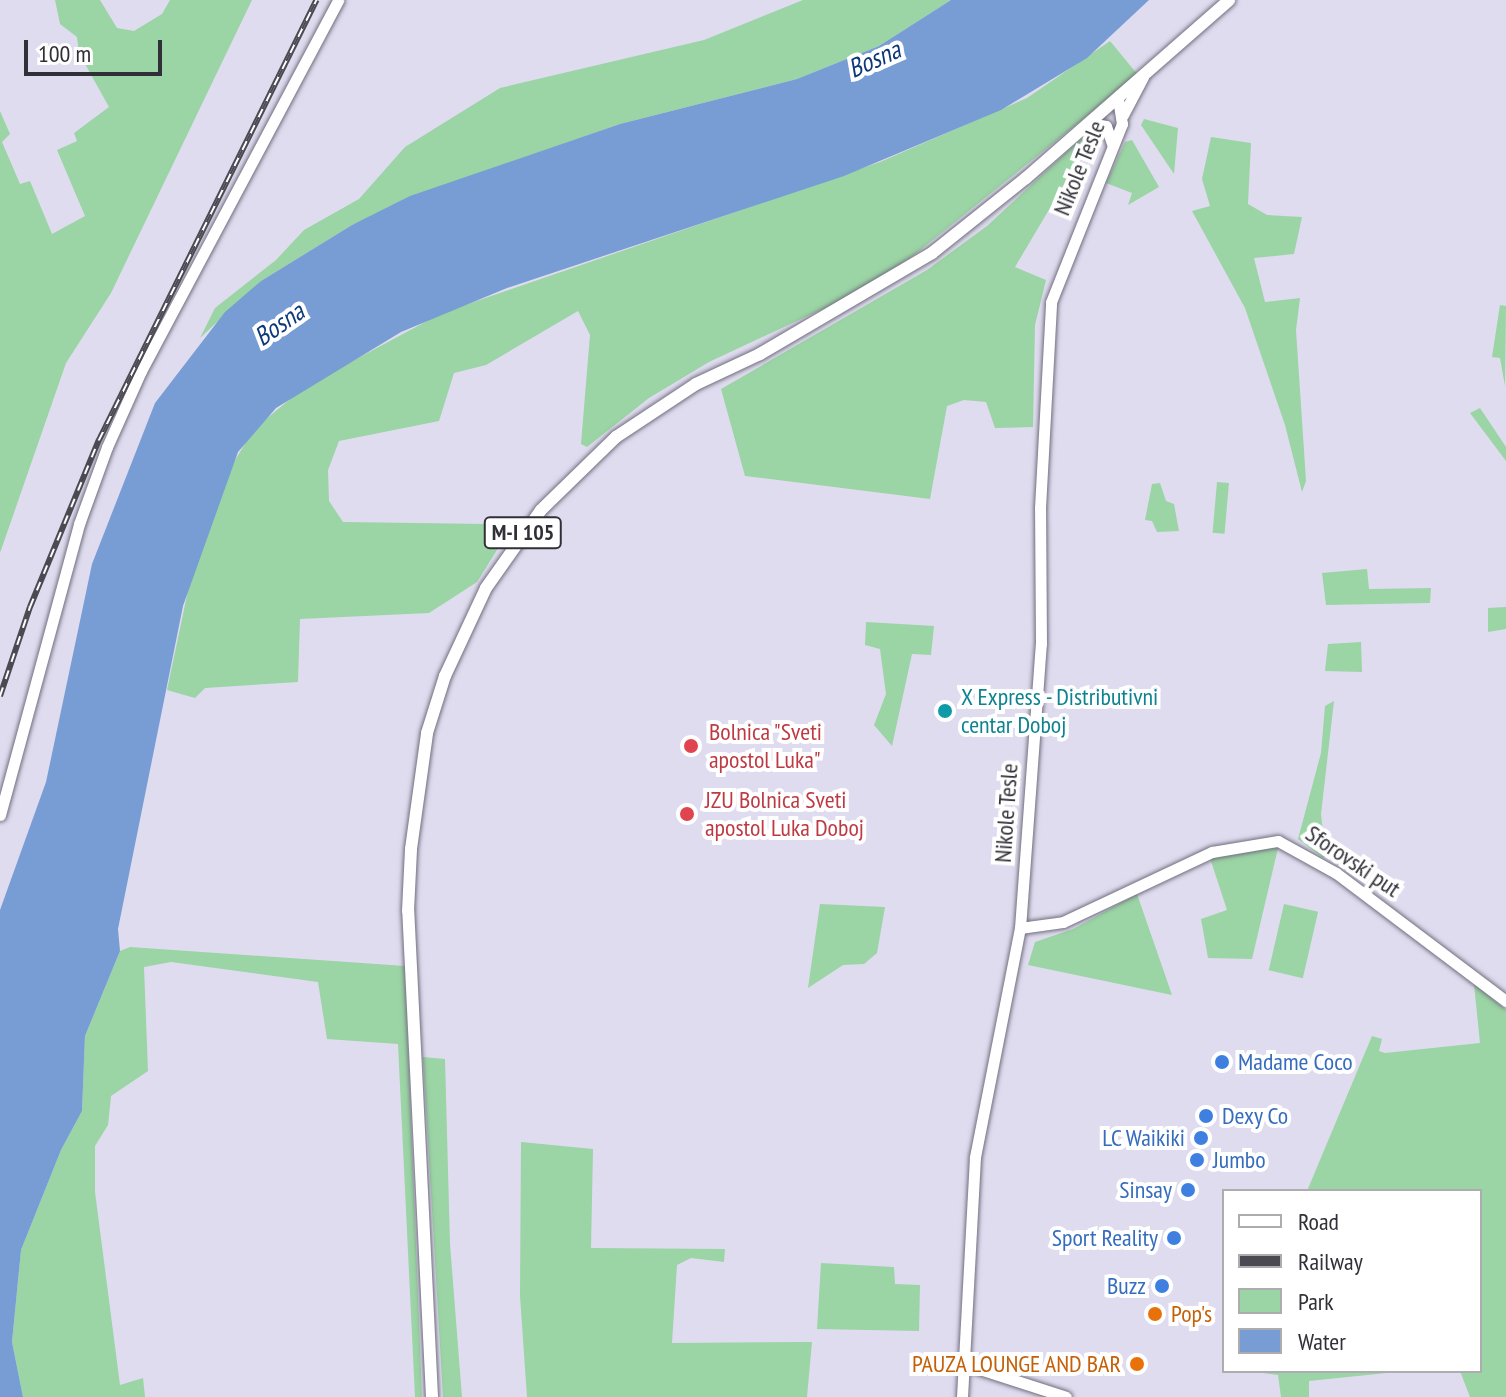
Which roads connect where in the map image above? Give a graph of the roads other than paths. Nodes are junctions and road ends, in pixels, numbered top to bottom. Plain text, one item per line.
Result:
1 (338, 0) edge
2 (1229, 0) edge
3 (1145, 74) junction
4 (1118, 98) junction
5 (1123, 115) junction
6 (1089, 123) junction
7 (1113, 147) junction
8 (0, 815) edge
9 (1020, 928) junction
10 (1506, 1001) edge
11 (964, 1364) junction
12 (432, 1397) edge
13 (962, 1397) edge
14 (1066, 1397) edge

1 - 8 street
2 - 3 main road, M-I 105
3 - 4 main road, M-I 105
3 - 5 street
4 - 5 street, Nikole Tesle
4 - 6 main road, M-I 105
5 - 7 street, Nikole Tesle
6 - 7 street
6 - 12 main road, M-I 105
7 - 9 street, Nikole Tesle
9 - 10 street, Sforovski put
9 - 11 street, Nikole Tesle
11 - 13 street, Nikole Tesle
11 - 14 street

